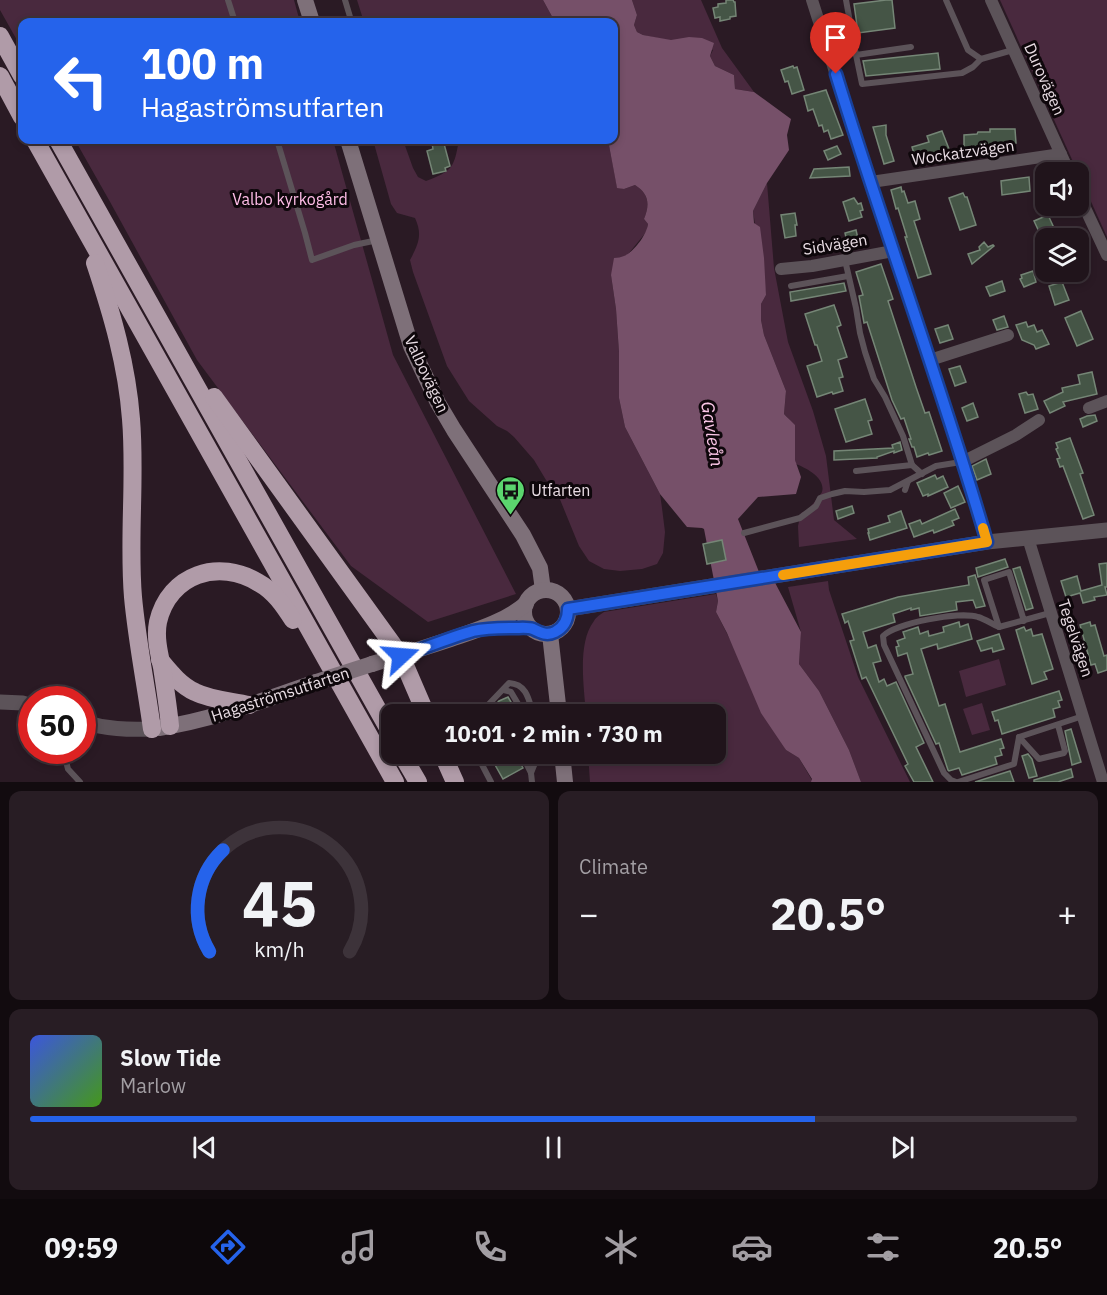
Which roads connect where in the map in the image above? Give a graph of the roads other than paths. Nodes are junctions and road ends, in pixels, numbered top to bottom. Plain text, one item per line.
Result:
1 (228, 0) edge
2 (305, 0) edge
3 (345, 0) edge
4 (812, 0) edge
5 (846, 0) edge
6 (946, 0) edge
7 (991, 0) edge
8 (234, 18) edge
9 (311, 18) edge
10 (350, 18) edge
11 (0, 36) edge
12 (911, 47) dead end
13 (1014, 50) junction
14 (856, 55) junction
15 (981, 59) junction
16 (18, 69) edge
17 (0, 76) edge
18 (18, 110) edge
19 (37, 144) edge
20 (60, 144) edge
21 (278, 144) edge
22 (349, 144) edge
23 (1061, 154) junction
24 (1065, 162) edge
25 (871, 182) junction
26 (1089, 216) edge
27 (84, 227) junction
28 (378, 239) junction
29 (893, 251) junction
30 (1107, 255) edge
31 (845, 260) junction
32 (781, 268) dead end
33 (848, 276) junction
34 (791, 286) dead end
35 (165, 329) junction
36 (1008, 335) dead end
37 (930, 360) junction
38 (1107, 401) edge
39 (1089, 408) dead end
40 (1039, 420) dead end
41 (962, 462) junction
42 (912, 465) junction
43 (856, 471) dead end
44 (922, 474) junction
45 (908, 481) junction
46 (905, 490) dead end
47 (1107, 530) edge
48 (744, 533) dead end
49 (1028, 538) junction
50 (987, 542) junction
51 (543, 590) junction
52 (526, 604) junction
53 (568, 609) junction
54 (1050, 613) junction
55 (1024, 621) junction
56 (999, 627) junction
57 (532, 628) junction
58 (474, 631) junction
59 (550, 634) junction
60 (401, 656) junction
61 (160, 660) junction
62 (504, 690) junction
63 (0, 702) edge
64 (18, 703) edge
65 (422, 704) edge
66 (489, 704) edge
67 (518, 704) edge
68 (530, 704) edge
69 (558, 704) edge
70 (249, 705) junction
71 (351, 705) junction
72 (381, 715) edge
73 (1083, 716) junction
74 (1058, 725) junction
75 (96, 726) edge
76 (170, 726) junction
77 (152, 729) junction
78 (1019, 737) junction
79 (66, 764) edge
80 (408, 764) edge
81 (447, 764) edge
82 (481, 764) edge
83 (526, 764) edge
84 (535, 764) edge
85 (563, 764) edge
86 (531, 773) junction
87 (80, 782) edge
88 (395, 782) edge
89 (418, 782) edge
90 (454, 782) edge
91 (491, 782) edge
92 (532, 782) edge
93 (564, 782) edge
94 (957, 782) edge
95 (1103, 782) edge

1 - 8 lane
2 - 9 main road
3 - 10 lane
4 - 25 street
5 - 14 lane
6 - 15 lane
7 - 13 street, Durovägen
11 - 16 highway
12 - 14 lane
13 - 15 lane
13 - 23 street, Durovägen
14 - 15 lane
17 - 18 highway
19 - 27 highway
20 - 35 highway
21 - 28 lane
22 - 28 main road, Valbovägen
23 - 24 street, Durovägen
23 - 25 street, Wockatzvägen
25 - 29 street
26 - 30 street
27 - 71 highway
27 - 77 highway
28 - 51 main road, Valbovägen
29 - 31 street, Sidvägen
29 - 37 street
31 - 32 street, Sidvägen
31 - 33 lane
33 - 34 lane
33 - 42 lane
35 - 60 highway
35 - 72 highway
36 - 37 street
37 - 41 street
38 - 39 street
40 - 41 street
41 - 44 lane
41 - 50 street
42 - 43 lane
42 - 44 lane
44 - 45 lane
45 - 46 lane
45 - 48 lane
47 - 49 street
49 - 50 street
49 - 54 street, Tegelvägen
50 - 53 street
51 - 52 main road, Hagaströmsutfarten
51 - 53 main road
52 - 57 main road
52 - 58 main road, Hagaströmsutfarten
53 - 59 main road
54 - 55 lane
54 - 73 street, Tegelvägen
55 - 56 lane
55 - 56 lane
56 - 94 lane
57 - 58 main road, Hagaströmsutfarten
57 - 59 main road, Hagaströmsutfarten
58 - 60 main road, Hagaströmsutfarten
59 - 69 main road
60 - 65 highway
60 - 70 main road, Hagaströmsutfarten, bridge
61 - 70 highway
61 - 71 highway
61 - 76 highway
62 - 66 lane
62 - 67 lane
62 - 68 lane
63 - 64 street
70 - 76 main road, Hagaströmsutfarten
71 - 88 highway
73 - 74 lane
73 - 95 street, Tegelvägen
74 - 78 lane
74 - 78 lane
75 - 77 street
76 - 77 main road, Hagaströmsutfarten
78 - 94 lane
79 - 87 lane
80 - 89 highway
81 - 90 highway
82 - 91 lane
83 - 86 lane
84 - 86 lane
85 - 93 main road
86 - 92 lane

